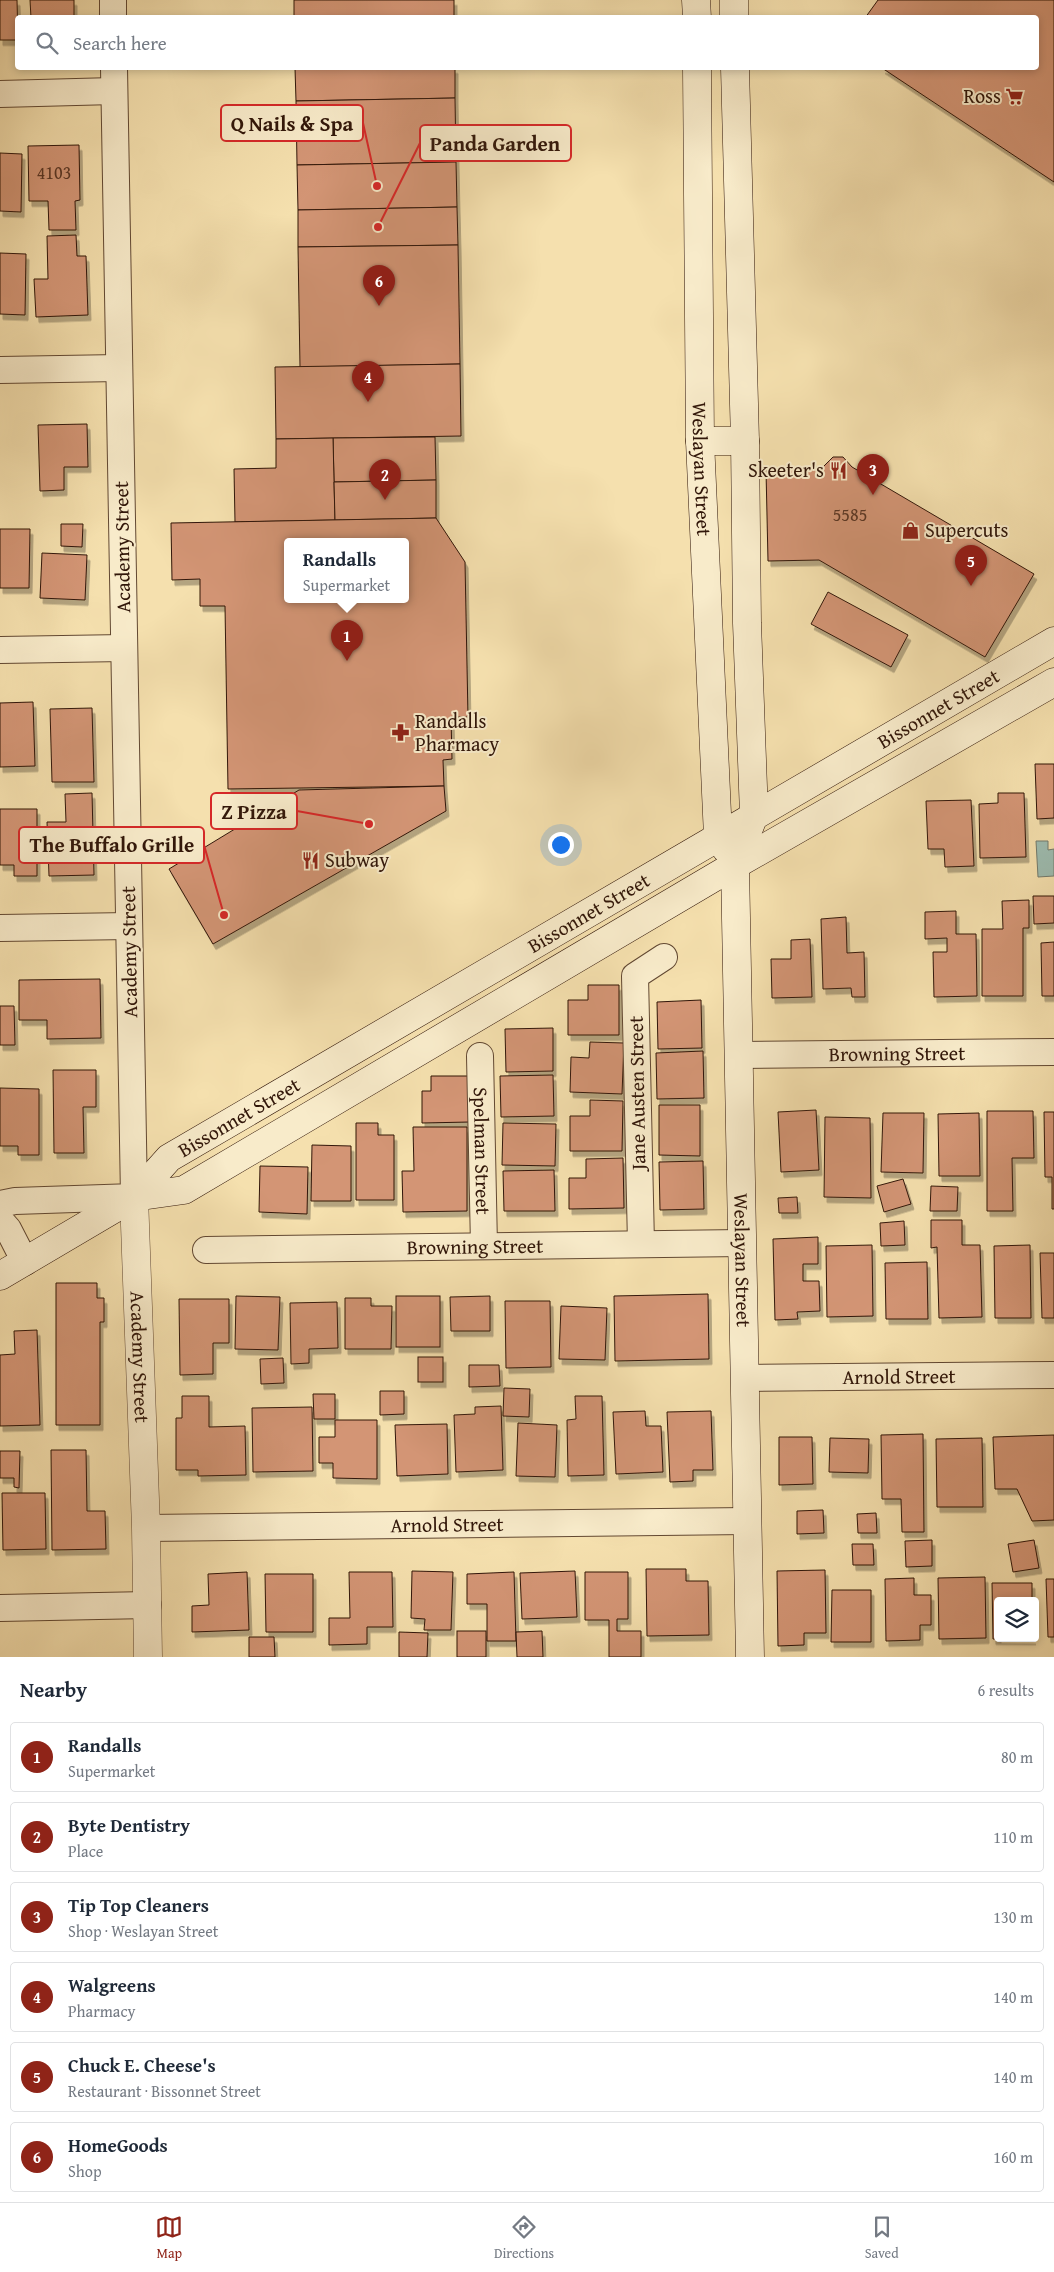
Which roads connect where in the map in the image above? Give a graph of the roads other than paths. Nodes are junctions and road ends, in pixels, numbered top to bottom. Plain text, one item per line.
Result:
1 (113, 0) edge
2 (696, 0) edge
3 (734, 0) edge
4 (113, 15) edge
5 (697, 15) edge
6 (734, 15) edge
7 (697, 70) edge
8 (735, 70) edge
9 (114, 80) edge
10 (0, 94) edge
11 (119, 368) junction
12 (0, 370) edge
13 (700, 441) junction
14 (745, 441) junction
15 (1054, 641) edge
16 (124, 648) junction
17 (0, 650) edge
18 (1054, 682) edge
19 (754, 815) junction
20 (718, 836) junction
21 (736, 865) junction
22 (129, 926) junction
23 (0, 928) edge
24 (664, 957) dead end
25 (1054, 1052) edge
26 (739, 1055) junction
27 (480, 1056) dead end
28 (134, 1197) junction
29 (0, 1204) edge
30 (0, 1220) edge
31 (742, 1243) junction
32 (641, 1244) junction
33 (484, 1246) junction
34 (206, 1250) dead end
35 (25, 1262) junction
36 (0, 1276) edge
37 (1054, 1375) edge
38 (745, 1378) junction
39 (747, 1521) junction
40 (146, 1528) junction
41 (148, 1605) junction
42 (0, 1608) edge
43 (148, 1657) edge
44 (750, 1657) edge

1 - 4 street
2 - 5 main road
3 - 6 main road
7 - 13 main road, Weslayan Street
8 - 14 main road, Weslayan Street
9 - 10 street
9 - 11 street, Academy Street
11 - 12 street
11 - 16 street, Academy Street
13 - 14 main road
13 - 20 main road, Weslayan Street
14 - 19 main road, Weslayan Street
15 - 19 main road, Bissonnet Street
16 - 17 street
16 - 22 street, Academy Street
18 - 21 main road, Bissonnet Street
19 - 20 main road, Bissonnet Street
19 - 21 main road, Weslayan Street
20 - 21 main road, Weslayan Street
20 - 28 main road, Bissonnet Street
21 - 26 main road, Weslayan Street
21 - 28 main road, Bissonnet Street
22 - 23 street
22 - 28 street, Academy Street
24 - 32 street, Jane Austen Street
25 - 26 street, Browning Street
26 - 31 main road, Weslayan Street
27 - 33 street, Spelman Street
28 - 29 street
28 - 35 main road, Bissonnet Street
28 - 40 main road, Academy Street
30 - 35 street
31 - 32 street, Browning Street
31 - 38 main road, Weslayan Street
32 - 33 street, Browning Street
33 - 34 street, Browning Street
35 - 36 main road, Bissonnet Street
37 - 38 street, Arnold Street
38 - 39 main road, Weslayan Street
39 - 40 street, Arnold Street
39 - 44 main road, Weslayan Street
40 - 41 main road, Academy Street
41 - 42 street
41 - 43 main road, Academy Street

